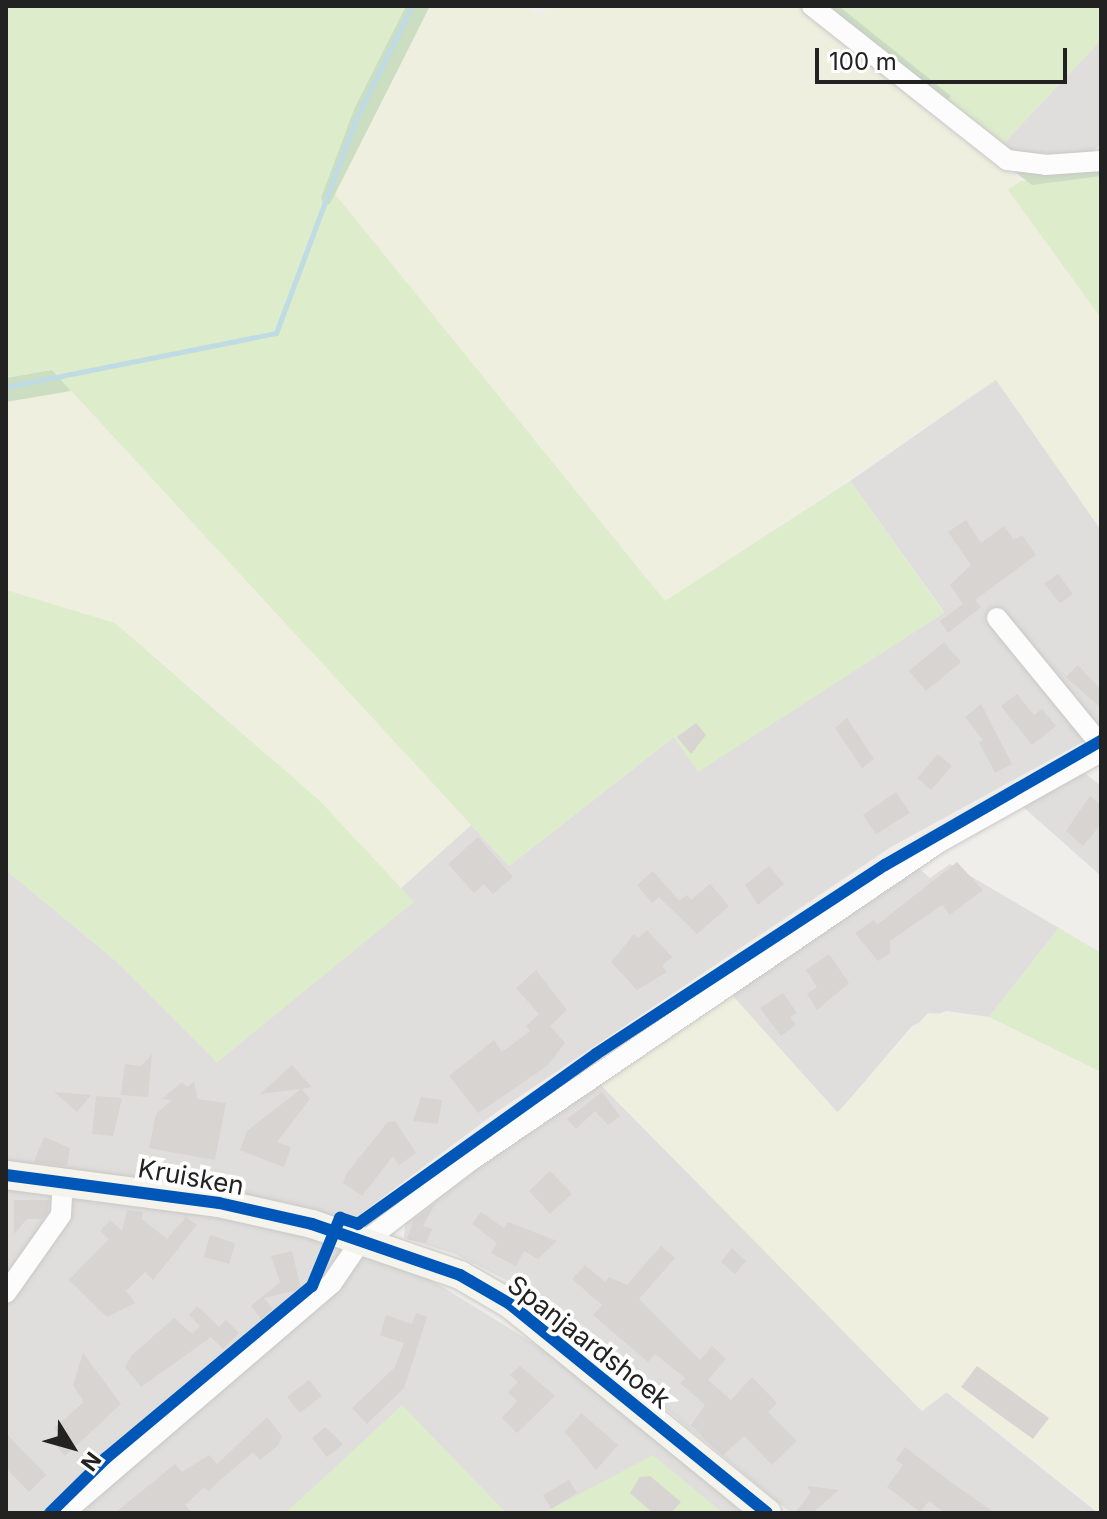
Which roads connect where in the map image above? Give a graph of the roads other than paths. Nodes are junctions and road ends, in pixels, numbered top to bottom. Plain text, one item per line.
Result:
1 (812, 6) edge
2 (1101, 161) edge
3 (997, 618) dead end
4 (1101, 745) edge
5 (1101, 752) edge
6 (6, 1175) edge
7 (63, 1180) junction
8 (364, 1242) junction
9 (6, 1293) edge
10 (64, 1513) edge
11 (767, 1513) edge

1 - 2 street
3 - 4 street
5 - 8 street
6 - 7 street, Kruisken
7 - 8 street, Kruisken
7 - 9 street
8 - 10 street
8 - 11 street, Spanjaardshoek

